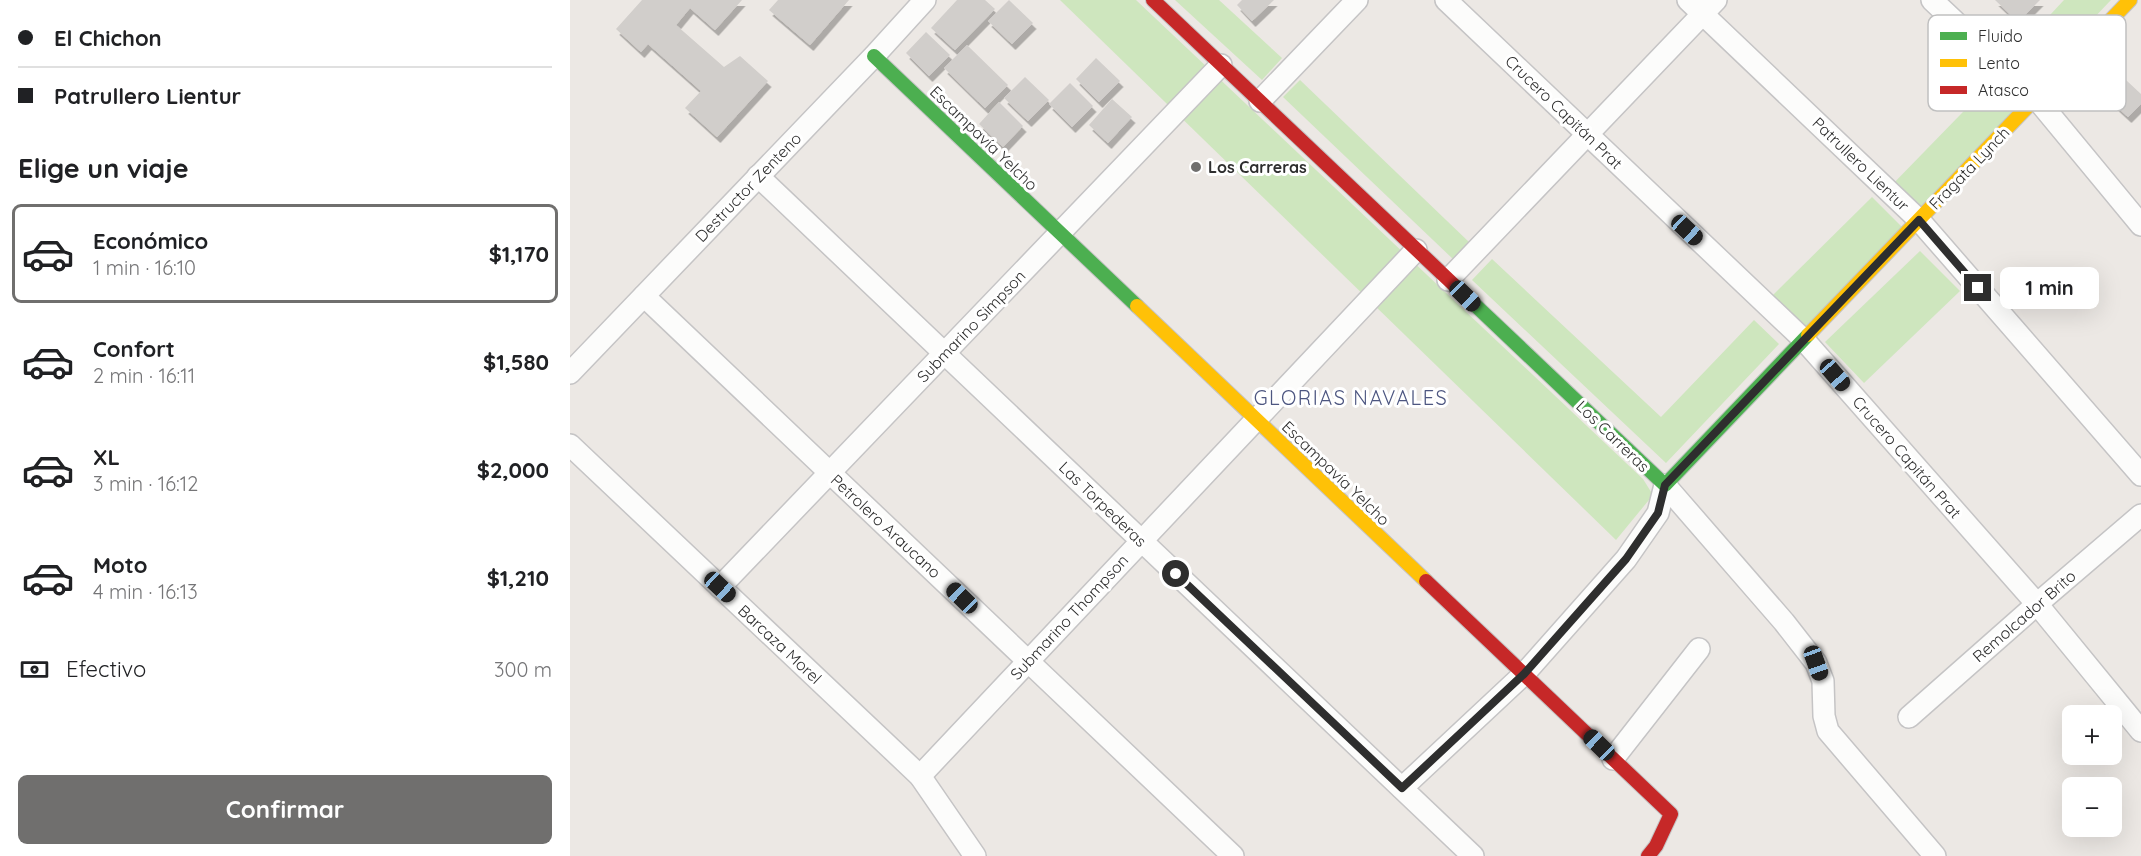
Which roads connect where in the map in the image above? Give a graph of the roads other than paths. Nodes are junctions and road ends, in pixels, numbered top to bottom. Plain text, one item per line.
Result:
1 (925, 0) edge
2 (1153, 0) edge
3 (1356, 0) edge
4 (1446, 0) edge
5 (1932, 0) edge
6 (2130, 0) edge
7 (1702, 5) edge
8 (1948, 15) edge
9 (2116, 15) edge
10 (874, 56) junction
11 (1221, 65) junction
12 (1260, 101) junction
13 (2024, 111) edge
14 (2046, 111) edge
15 (1587, 135) junction
16 (758, 176) junction
17 (1919, 220) junction
18 (2141, 225) edge
19 (1060, 233) junction
20 (1416, 250) junction
21 (1448, 280) junction
22 (644, 296) junction
23 (1804, 340) junction
24 (944, 353) junction
25 (570, 373) edge
26 (1256, 420) junction
27 (570, 445) edge
28 (830, 473) junction
29 (2141, 475) edge
30 (1665, 485) junction
31 (2141, 515) edge
32 (1142, 541) junction
33 (720, 587) junction
34 (2037, 604) junction
35 (1699, 649) dead end
36 (1028, 661) junction
37 (1524, 674) junction
38 (1909, 717) dead end
39 (2141, 731) edge
40 (1613, 759) junction
41 (920, 776) junction
42 (1402, 788) junction
43 (975, 856) edge
44 (1233, 856) edge
45 (1473, 856) edge
46 (1648, 856) edge
47 (1935, 856) edge

1 - 10 street, Destructor Zenteno
2 - 11 street, Los Carreras
3 - 12 street
4 - 15 street, Crucero Capitán Prat
5 - 8 street
6 - 9 street, Fragata Lynch
7 - 15 street
7 - 17 street, Patrullero Lientur
10 - 16 street, Destructor Zenteno
10 - 19 street, Escampavía Yelcho
11 - 12 street, Los Carreras
11 - 19 street, Submarino Simpson
12 - 20 street, Los Carreras
13 - 17 street, Fragata Lynch
14 - 18 street
15 - 21 street
15 - 23 street, Crucero Capitán Prat
16 - 22 street, Destructor Zenteno
16 - 24 street, Las Torpederas
17 - 23 street, Fragata Lynch
17 - 29 street, Patrullero Lientur
19 - 24 street, Submarino Simpson
19 - 26 street, Escampavía Yelcho
20 - 21 street, Los Carreras
20 - 26 street, Submarino Thompson
21 - 30 street, Los Carreras
22 - 25 street, Destructor Zenteno
22 - 28 street, Petrolero Araucano
23 - 30 street, Fragata Lynch
23 - 34 street, Crucero Capitán Prat
24 - 28 street, Submarino Simpson
24 - 32 street, Las Torpederas
26 - 32 street, Submarino Thompson
26 - 37 street, Escampavía Yelcho
27 - 33 street, Barcaza Morel
28 - 33 street, Submarino Simpson
28 - 36 street, Petrolero Araucano
30 - 37 street, Fragata Lynch
30 - 47 street, Los Carreras
31 - 34 street, Remolcador Brito
32 - 36 street, Submarino Thompson
32 - 42 street, Las Torpederas
33 - 41 street, Barcaza Morel
34 - 38 street, Remolcador Brito
34 - 39 street, Crucero Capitán Prat
35 - 40 street
36 - 41 street, Submarino Thompson
36 - 44 street, Petrolero Araucano
37 - 40 street, Escampavía Yelcho
37 - 42 street, Fragata Lynch
40 - 46 street, Escampavía Yelcho
41 - 43 street, Barcaza Morel
42 - 45 street, Las Torpederas

